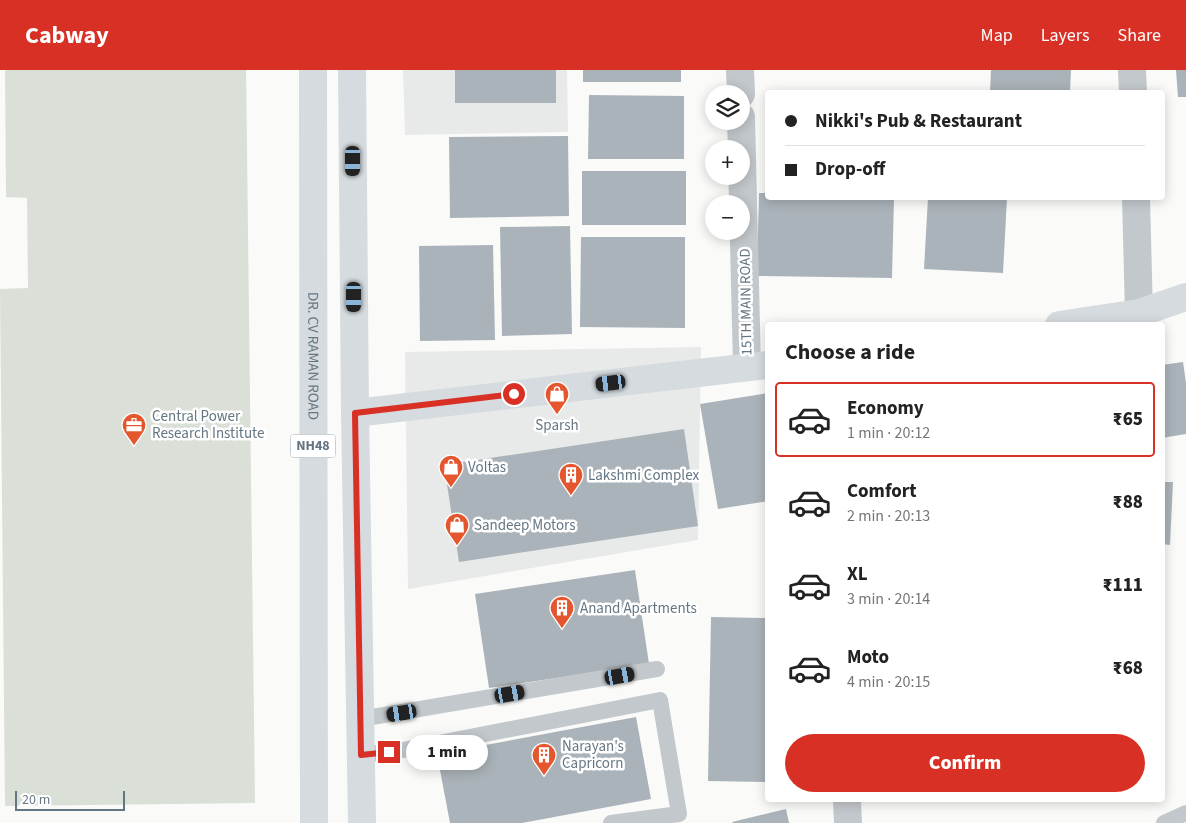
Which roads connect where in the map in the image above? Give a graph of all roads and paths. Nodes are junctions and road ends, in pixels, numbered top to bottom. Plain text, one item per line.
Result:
1 (313, 70) edge
2 (352, 70) edge
3 (740, 70) edge
4 (1132, 70) edge
5 (741, 85) edge
6 (1133, 90) edge
7 (742, 130) edge
8 (1136, 200) edge
9 (1186, 297) edge
10 (1139, 313) junction
11 (1085, 322) edge
12 (757, 366) edge
13 (355, 413) junction
14 (657, 670) dead end
15 (360, 719) junction
16 (361, 755) junction
17 (847, 802) edge
18 (1186, 813) edge
19 (314, 823) edge
20 (362, 823) edge
21 (611, 823) edge
22 (848, 823) edge
23 (1164, 823) edge

1 - 19 main road, DR. CV RAMAN ROAD / NH48
2 - 13 main road, NH48
3 - 5 street
4 - 6 street
7 - 12 street, 15TH MAIN ROAD
8 - 10 street
9 - 10 main road
10 - 11 main road
12 - 13 main road
13 - 15 main road, NH48
14 - 15 lane
15 - 16 main road, NH48
16 - 20 main road, NH48
16 - 21 lane
17 - 22 street
18 - 23 lane

